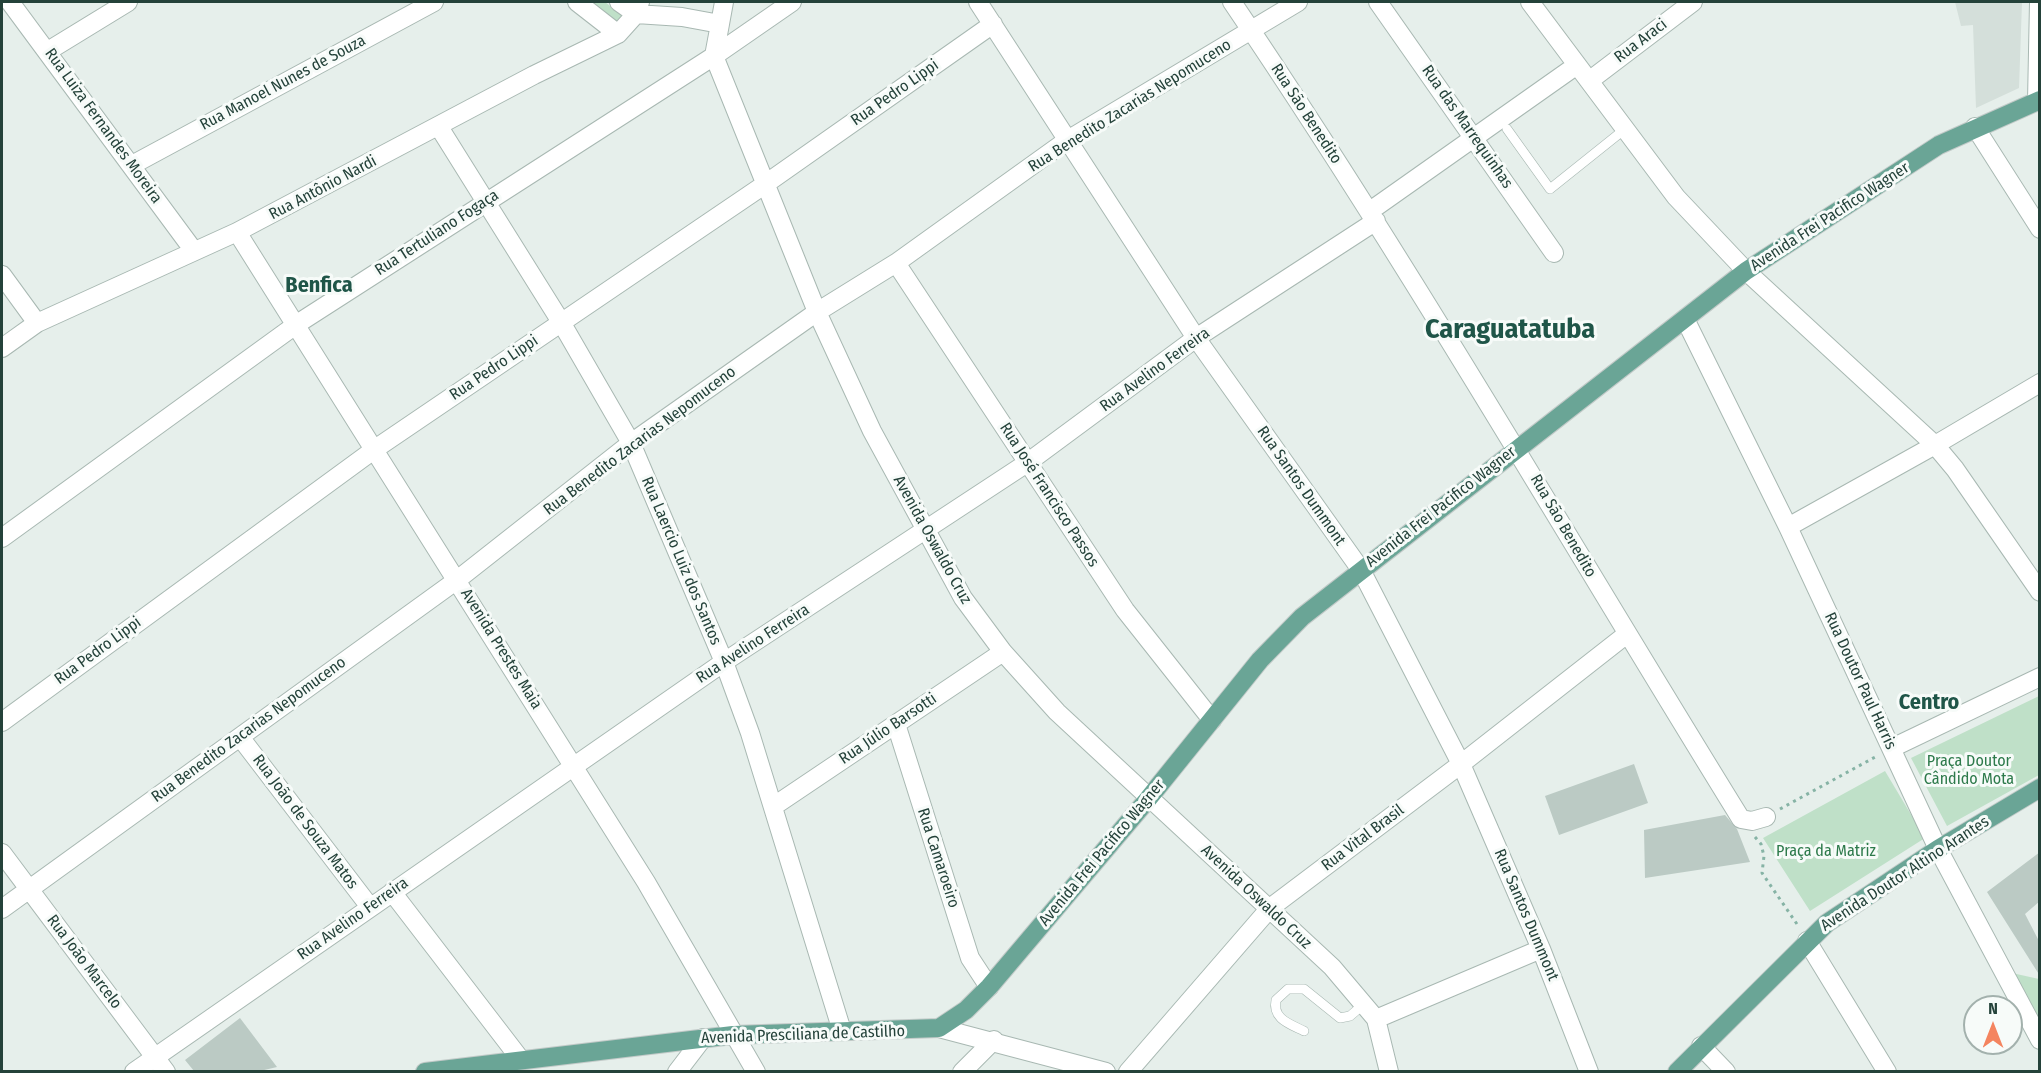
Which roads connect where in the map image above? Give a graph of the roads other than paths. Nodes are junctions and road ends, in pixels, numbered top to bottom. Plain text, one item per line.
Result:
1 (10, 2) edge
2 (128, 2) edge
3 (434, 2) edge
4 (576, 2) edge
5 (619, 2) edge
6 (724, 2) edge
7 (792, 2) edge
8 (978, 2) edge
9 (1232, 2) edge
10 (1298, 2) edge
11 (1378, 2) edge
12 (1530, 2) edge
13 (1693, 2) edge
14 (2038, 2) edge
15 (638, 8) edge
16 (720, 24) junction
17 (993, 24) junction
18 (1251, 31) junction
19 (618, 34) junction
20 (48, 51) junction
21 (714, 56) junction
22 (1577, 65) junction
23 (1589, 81) junction
24 (2038, 101) edge
25 (439, 127) junction
26 (1975, 127) junction
27 (1507, 129) dead end
28 (1626, 129) junction
29 (1475, 137) junction
30 (1066, 141) junction
31 (132, 165) junction
32 (764, 185) junction
33 (486, 201) junction
34 (1373, 216) junction
35 (2040, 229) edge
36 (237, 232) junction
37 (194, 251) junction
38 (1554, 253) dead end
39 (896, 263) junction
40 (1746, 272) junction
41 (2, 275) edge
42 (817, 312) junction
43 (1685, 319) junction
44 (561, 322) junction
45 (37, 323) junction
46 (297, 324) junction
47 (1196, 338) junction
48 (2, 348) edge
49 (2040, 383) edge
50 (631, 443) junction
51 (1935, 444) junction
52 (1517, 448) junction
53 (375, 449) junction
54 (1027, 463) junction
55 (1788, 527) junction
56 (925, 531) junction
57 (2, 538) edge
58 (1361, 570) junction
59 (457, 580) junction
60 (2040, 592) edge
61 (1627, 634) junction
62 (1003, 652) junction
63 (724, 662) junction
64 (2040, 677) edge
65 (1212, 720) junction
66 (2, 722) edge
67 (896, 724) junction
68 (240, 736) junction
69 (1892, 748) junction
70 (1461, 764) junction
71 (574, 766) junction
72 (2040, 788) edge
73 (1148, 799) junction
74 (774, 806) junction
75 (1766, 817) road end
76 (1938, 849) junction
77 (2, 853) edge
78 (29, 889) junction
79 (392, 891) junction
80 (370, 907) junction
81 (1270, 908) junction
82 (2, 909) edge
83 (1807, 940) junction
84 (1541, 949) junction
85 (989, 987) junction
86 (1364, 1004) junction
87 (1376, 1019) junction
88 (939, 1028) junction
89 (842, 1031) junction
90 (1304, 1031) dead end
91 (733, 1035) junction
92 (703, 1038) junction
93 (994, 1040) junction
94 (2040, 1040) edge
95 (1701, 1046) junction
96 (155, 1056) junction
97 (521, 1060) junction
98 (461, 1069) edge
99 (134, 1071) edge
100 (166, 1071) edge
101 (424, 1071) edge
102 (677, 1071) edge
103 (756, 1071) edge
104 (962, 1071) edge
105 (1106, 1071) edge
106 (1128, 1071) edge
107 (1389, 1071) edge
108 (1589, 1071) edge
109 (1677, 1071) edge
110 (1726, 1071) edge
111 (1887, 1071) edge

1 - 20 street, Rua Luiza Fernandes Moreira
2 - 20 street
3 - 31 street, Rua Manoel Nunes de Souza
4 - 19 street
5 - 15 street
6 - 16 street
7 - 21 street, Rua Tertuliano Fogaça
8 - 17 street, Rua Santos Dummont
9 - 18 street, Rua São Benedito
10 - 18 street, Rua Benedito Zacarias Nepomuceno
11 - 29 street, Rua das Marrequinhas
12 - 22 street
13 - 23 street, Rua Araci
14 - 24 street
15 - 16 street
15 - 19 street, Rua Antônio Nardi
16 - 21 street
17 - 30 street, Rua Santos Dummont
17 - 32 street, Rua Pedro Lippi
18 - 30 street, Rua Benedito Zacarias Nepomuceno
18 - 34 street, Rua São Benedito
19 - 25 street, Rua Antônio Nardi
20 - 31 street, Rua Luiza Fernandes Moreira
21 - 32 street, Avenida Oswaldo Cruz
21 - 33 street, Rua Tertuliano Fogaça
22 - 23 street
22 - 29 street, Rua Avelino Ferreira
23 - 28 street
24 - 26 main road, Avenida Frei Pacifico Wagner
25 - 33 street, Rua Laercio Luiz dos Santos
25 - 36 street, Rua Antônio Nardi
26 - 35 street
26 - 40 main road, Avenida Frei Pacifico Wagner
27 - 28 lane
28 - 40 street
29 - 34 street, Rua Avelino Ferreira
29 - 38 street, Rua das Marrequinhas
30 - 39 street, Rua Benedito Zacarias Nepomuceno
30 - 47 street, Rua Santos Dummont
31 - 37 street, Rua Luiza Fernandes Moreira
32 - 42 street, Avenida Oswaldo Cruz
32 - 44 street, Rua Pedro Lippi
33 - 44 street, Rua Laercio Luiz dos Santos
33 - 46 street, Rua Tertuliano Fogaça
34 - 47 street, Rua Avelino Ferreira
34 - 52 street, Rua São Benedito
36 - 37 street, Rua Antônio Nardi
36 - 46 street, Avenida Prestes Maia
37 - 45 street, Rua Antônio Nardi
39 - 42 street, Rua Benedito Zacarias Nepomuceno
39 - 54 street, Rua José Francisco Passos
40 - 43 main road, Avenida Frei Pacifico Wagner
40 - 51 street
41 - 45 street
42 - 50 street, Rua Benedito Zacarias Nepomuceno
42 - 56 street, Avenida Oswaldo Cruz
43 - 52 main road, Avenida Frei Pacifico Wagner
43 - 55 street, Rua Doutor Paul Harris
44 - 50 street, Rua Laercio Luiz dos Santos
44 - 53 street, Rua Pedro Lippi
45 - 48 street, Rua Antônio Nardi
46 - 53 street, Avenida Prestes Maia
46 - 57 street, Rua Tertuliano Fogaça
47 - 54 street, Rua Avelino Ferreira
47 - 58 street, Rua Santos Dummont
49 - 51 street
50 - 59 street, Rua Benedito Zacarias Nepomuceno
50 - 63 street, Rua Laercio Luiz dos Santos
51 - 55 street
51 - 60 street
52 - 58 main road, Avenida Frei Pacifico Wagner
52 - 61 street, Rua São Benedito
53 - 59 street, Avenida Prestes Maia
53 - 66 street, Rua Pedro Lippi
54 - 56 street, Rua Avelino Ferreira
54 - 65 street, Rua José Francisco Passos
55 - 69 street, Rua Doutor Paul Harris
56 - 62 street, Avenida Oswaldo Cruz
56 - 63 street, Rua Avelino Ferreira
58 - 65 main road, Avenida Frei Pacifico Wagner
58 - 70 street, Rua Santos Dummont
59 - 68 street, Rua Benedito Zacarias Nepomuceno
59 - 71 street, Avenida Prestes Maia
61 - 70 street, Rua Vital Brasil
61 - 75 street, Rua São Benedito
62 - 67 street, Rua Júlio Barsotti
62 - 73 street, Avenida Oswaldo Cruz
63 - 71 street, Rua Avelino Ferreira
63 - 74 street, Rua Laercio Luiz dos Santos
64 - 69 street
65 - 73 main road, Avenida Frei Pacifico Wagner
67 - 74 street, Rua Júlio Barsotti
67 - 85 street, Rua Camaroeiro
68 - 78 street, Rua Benedito Zacarias Nepomuceno
68 - 80 street, Rua João de Souza Matos
69 - 76 street, Rua Doutor Paul Harris
70 - 81 street, Rua Vital Brasil
70 - 84 street, Rua Santos Dummont
71 - 79 street, Rua Avelino Ferreira
71 - 91 street, Avenida Prestes Maia
72 - 76 main road, Avenida Doutor Altino Arantes
73 - 81 street, Avenida Oswaldo Cruz
73 - 85 main road, Avenida Frei Pacifico Wagner
74 - 89 street, Rua Laercio Luiz dos Santos
76 - 83 main road, Avenida Doutor Altino Arantes
76 - 94 street, Rua Doutor Paul Harris
77 - 78 street, Rua João Marcelo
78 - 82 street, Rua Benedito Zacarias Nepomuceno
78 - 96 street, Rua João Marcelo
79 - 80 street, Rua Avelino Ferreira
79 - 97 street
80 - 96 street, Rua Avelino Ferreira
81 - 86 street, Avenida Oswaldo Cruz
81 - 106 street, Rua Vital Brasil
83 - 95 main road, Avenida Doutor Altino Arantes
83 - 111 street
84 - 87 street
84 - 108 street, Rua Santos Dummont
85 - 88 main road, Avenida Frei Pacifico Wagner
86 - 87 street, Avenida Oswaldo Cruz
86 - 90 lane
87 - 107 street, Avenida Oswaldo Cruz
88 - 89 main road, Avenida Presciliana de Castilho
88 - 93 street, Avenida Presciliana de Castilho
89 - 91 main road, Avenida Presciliana de Castilho
91 - 92 main road, Avenida Presciliana de Castilho
91 - 103 street, Avenida Prestes Maia
92 - 97 main road, Avenida Presciliana de Castilho
92 - 102 street
93 - 104 street
93 - 105 street, Avenida Presciliana de Castilho
95 - 109 main road, Avenida Doutor Altino Arantes
95 - 110 street
96 - 99 street, Rua Avelino Ferreira
96 - 100 street, Rua João Marcelo
97 - 98 main road, Avenida Presciliana de Castilho
98 - 101 main road, Avenida Presciliana de Castilho

